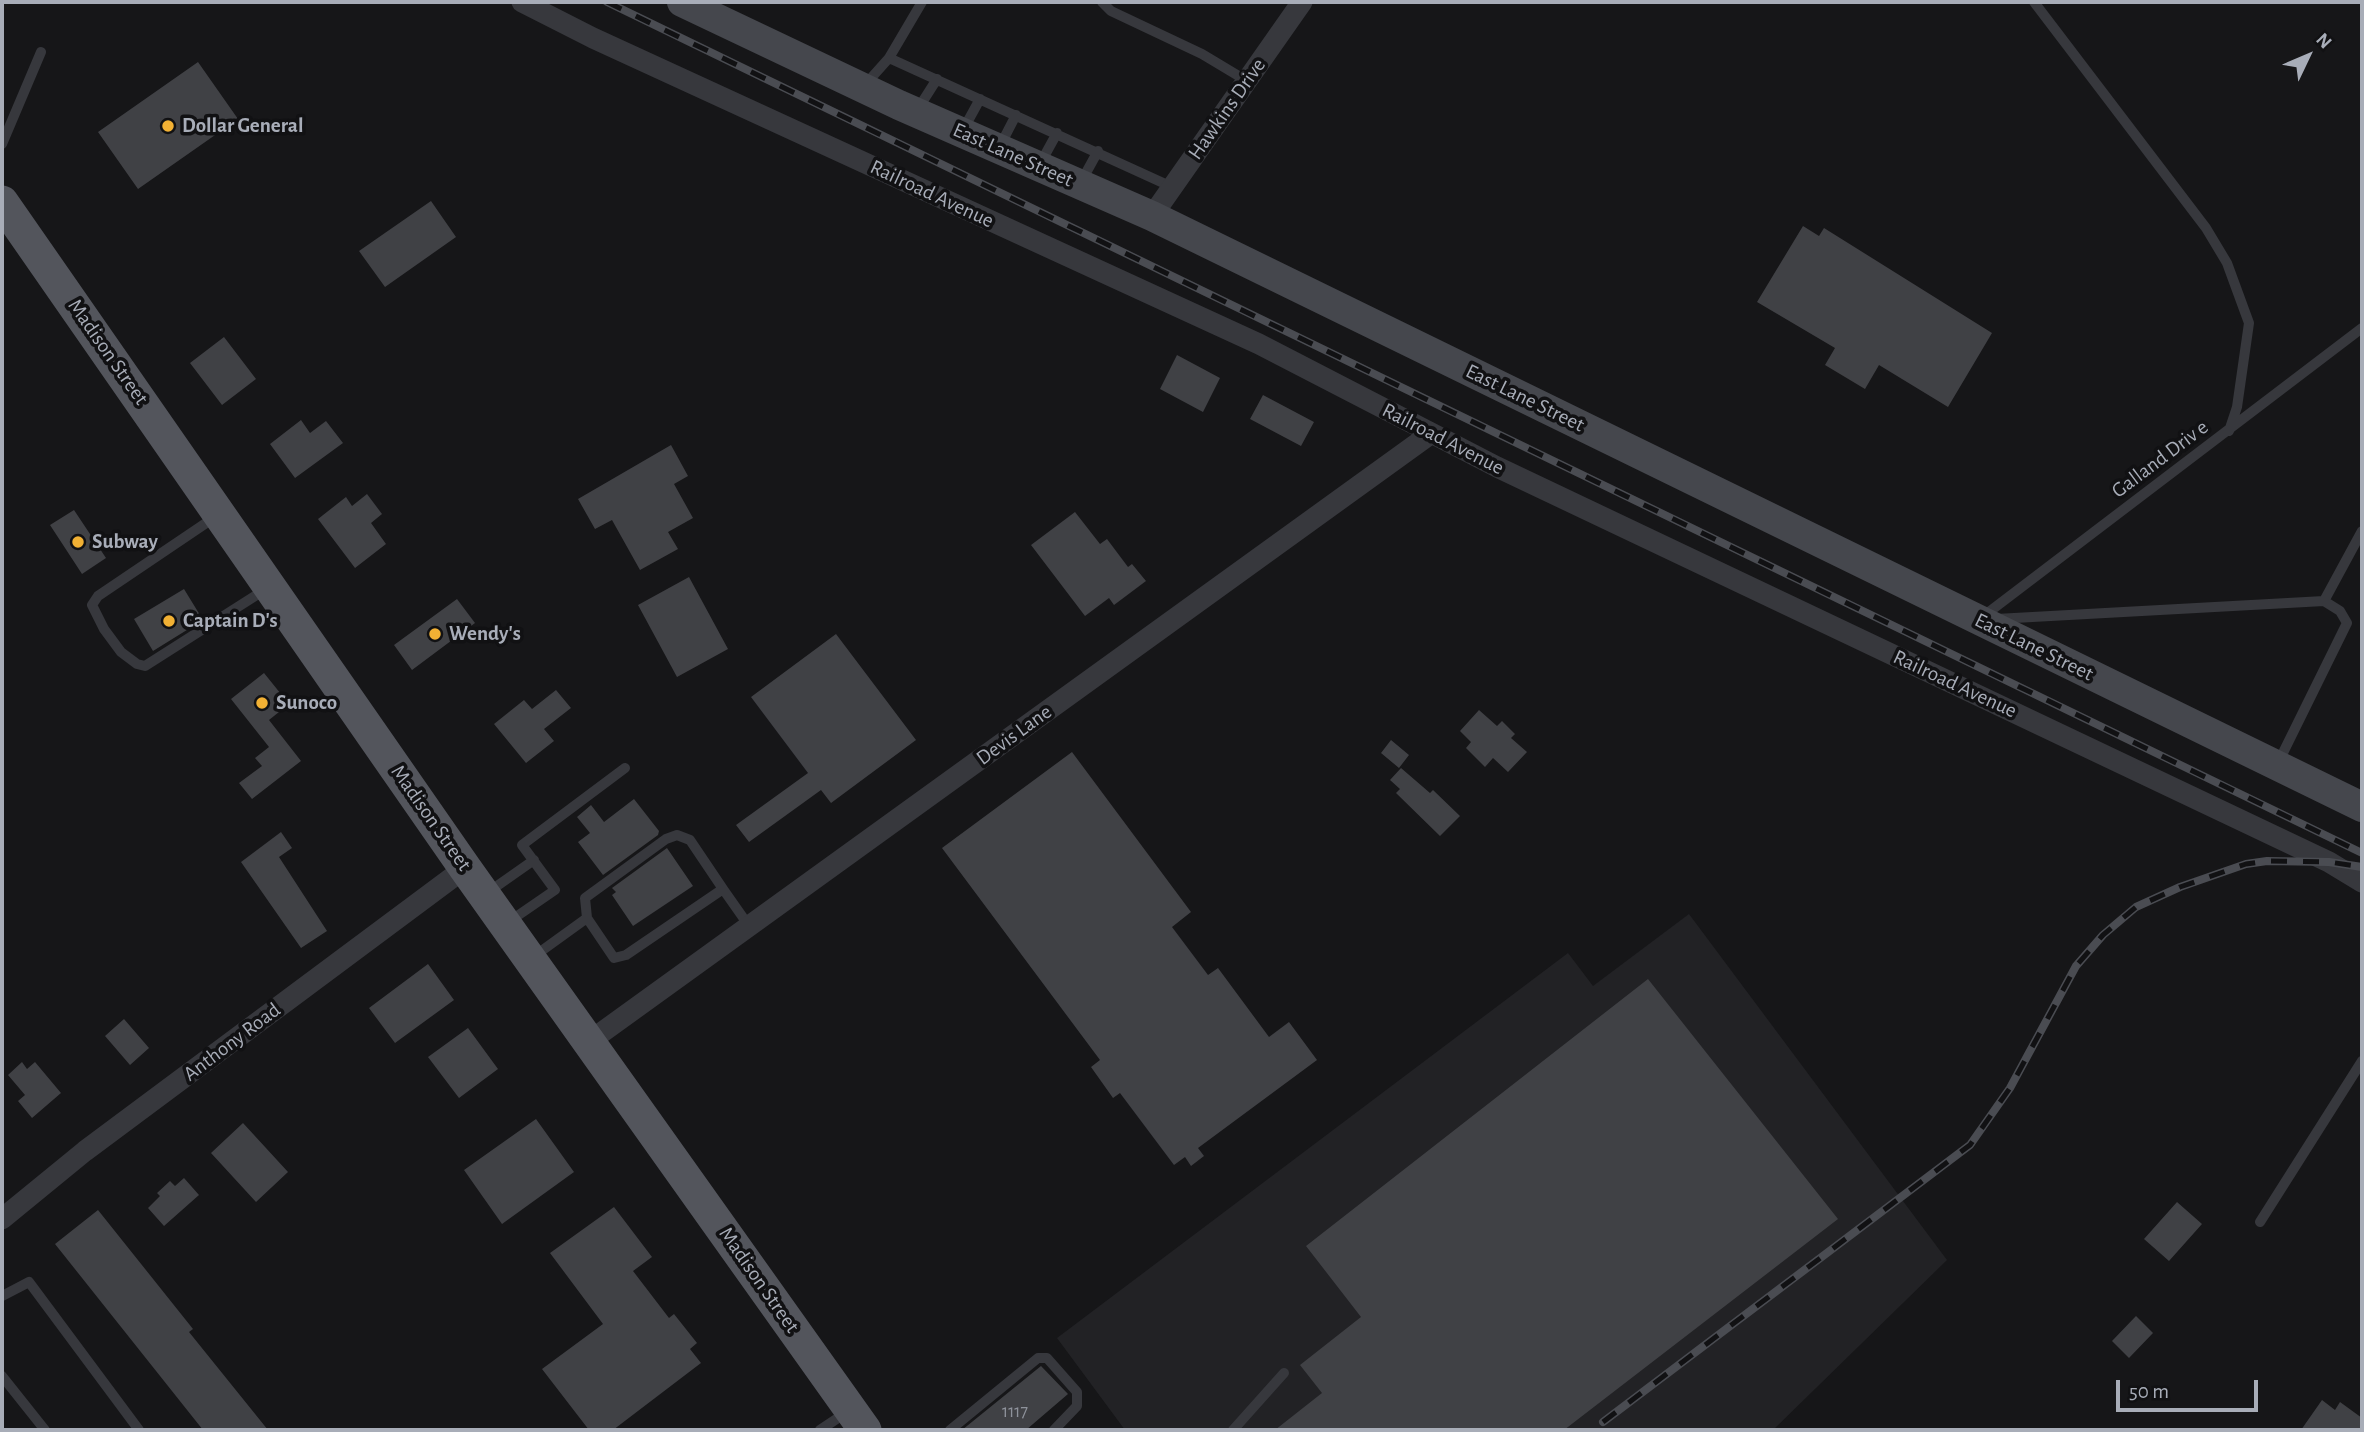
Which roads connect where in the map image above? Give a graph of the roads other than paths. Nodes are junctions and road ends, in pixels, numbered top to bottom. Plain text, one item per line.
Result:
1 (522, 2) edge
2 (682, 2) edge
3 (922, 2) edge
4 (1102, 2) edge
5 (1302, 2) edge
6 (2034, 2) edge
7 (41, 52) dead end
8 (889, 58) junction
9 (937, 79) junction
10 (1247, 80) junction
11 (863, 88) junction
12 (980, 99) junction
13 (916, 113) junction
14 (1016, 115) junction
15 (962, 133) junction
16 (1057, 133) junction
17 (2, 144) edge
18 (999, 149) junction
19 (1098, 151) junction
20 (1039, 166) junction
21 (1080, 184) junction
22 (1172, 187) junction
23 (2, 202) edge
24 (1152, 215) junction
25 (2362, 328) edge
26 (1421, 429) junction
27 (2229, 431) junction
28 (220, 513) junction
29 (2362, 531) edge
30 (270, 586) junction
31 (2324, 601) junction
32 (1979, 620) junction
33 (2277, 765) junction
34 (625, 768) dead end
35 (2362, 807) edge
36 (534, 860) junction
37 (465, 868) junction
38 (2362, 882) edge
39 (723, 889) junction
40 (485, 895) junction
41 (587, 918) junction
42 (506, 925) junction
43 (749, 926) junction
44 (530, 959) junction
45 (590, 1041) junction
46 (2362, 1061) edge
47 (2, 1219) edge
48 (2260, 1222) dead end
49 (2, 1296) edge
50 (1284, 1373) dead end
51 (2, 1376) edge
52 (858, 1420) edge
53 (45, 1430) edge
54 (139, 1430) edge
55 (820, 1430) edge
56 (950, 1430) edge
57 (1054, 1430) edge
58 (1233, 1430) edge

1 - 26 street, Railroad Avenue
2 - 11 street, East Lane Street
3 - 8 lane
4 - 10 lane
5 - 10 street, Hawkins Drive
6 - 27 lane
7 - 17 lane
8 - 9 lane
8 - 11 lane
9 - 12 lane
9 - 13 lane
10 - 22 street, Hawkins Drive
11 - 13 street, East Lane Street
12 - 14 lane
12 - 15 lane
13 - 15 street, East Lane Street
14 - 16 lane
14 - 18 lane
15 - 18 street, East Lane Street
16 - 19 lane
16 - 20 lane
18 - 20 street, East Lane Street
19 - 21 lane
19 - 22 lane
20 - 21 street, East Lane Street
21 - 24 street, East Lane Street
22 - 24 street, Hawkins Drive
23 - 28 main road, Madison Street
24 - 32 street, East Lane Street
25 - 27 lane, Galland Driv e
26 - 38 street, Railroad Avenue
26 - 43 street, Devis Lane
27 - 32 lane, Galland Driv e
28 - 30 main road, Madison Street
28 - 30 lane
29 - 31 lane
30 - 37 main road, Madison Street
31 - 32 lane
31 - 33 lane
32 - 33 street, East Lane Street
33 - 35 street, East Lane Street
34 - 36 lane
36 - 40 lane
36 - 42 lane
37 - 40 main road, Madison Street
37 - 47 street, Anthony Road
39 - 41 lane
39 - 41 lane
39 - 43 lane
40 - 42 main road, Madison Street
41 - 44 lane
42 - 44 main road, Madison Street
43 - 45 street, Devis Lane
44 - 45 main road, Madison Street
45 - 52 main road, Madison Street
46 - 48 lane
49 - 54 lane
50 - 58 lane
51 - 53 lane
52 - 55 lane
56 - 57 lane

